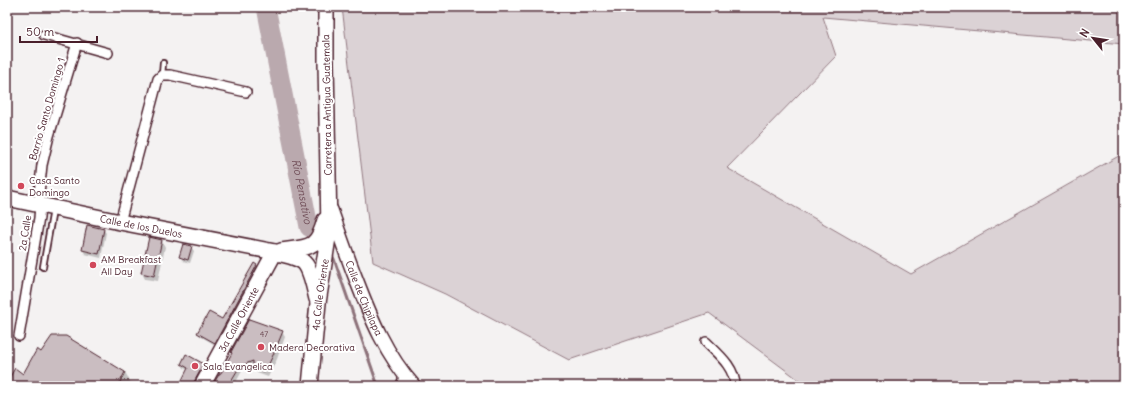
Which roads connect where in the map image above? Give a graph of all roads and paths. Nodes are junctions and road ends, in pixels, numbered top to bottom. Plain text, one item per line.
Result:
1 (326, 7) edge
2 (44, 35) dead end
3 (77, 44) junction
4 (108, 53) dead end
5 (162, 63) dead end
6 (162, 75) junction
7 (246, 92) dead end
8 (7, 198) edge
9 (329, 202) junction
10 (47, 207) junction
11 (120, 222) junction
12 (322, 245) junction
13 (275, 252) junction
14 (43, 268) dead end
15 (318, 303) junction
16 (19, 336) dead end
17 (706, 342) dead end
18 (407, 383) edge
19 (202, 386) edge
20 (310, 386) edge
21 (735, 386) edge

1 - 9 main road, Carretera a Antigua Guatemala
2 - 3 street
3 - 4 street
3 - 10 street, Barrio Santo Domingo 1
5 - 6 lane
6 - 7 street
6 - 11 street
8 - 10 main road, Calle de los Duelos
9 - 12 main road
9 - 18 main road, Calle de Chipilapa
10 - 11 main road, Calle de los Duelos
10 - 14 lane
10 - 16 street, 2a Calle
11 - 13 main road, Calle de los Duelos
12 - 13 main road, Calle de los Duelos
12 - 15 main road, 4a Calle Oriente
13 - 15 main road, Calle de los Duelos
13 - 19 main road, 3a Calle Oriente
15 - 20 main road, 4a Calle Oriente
17 - 21 street

